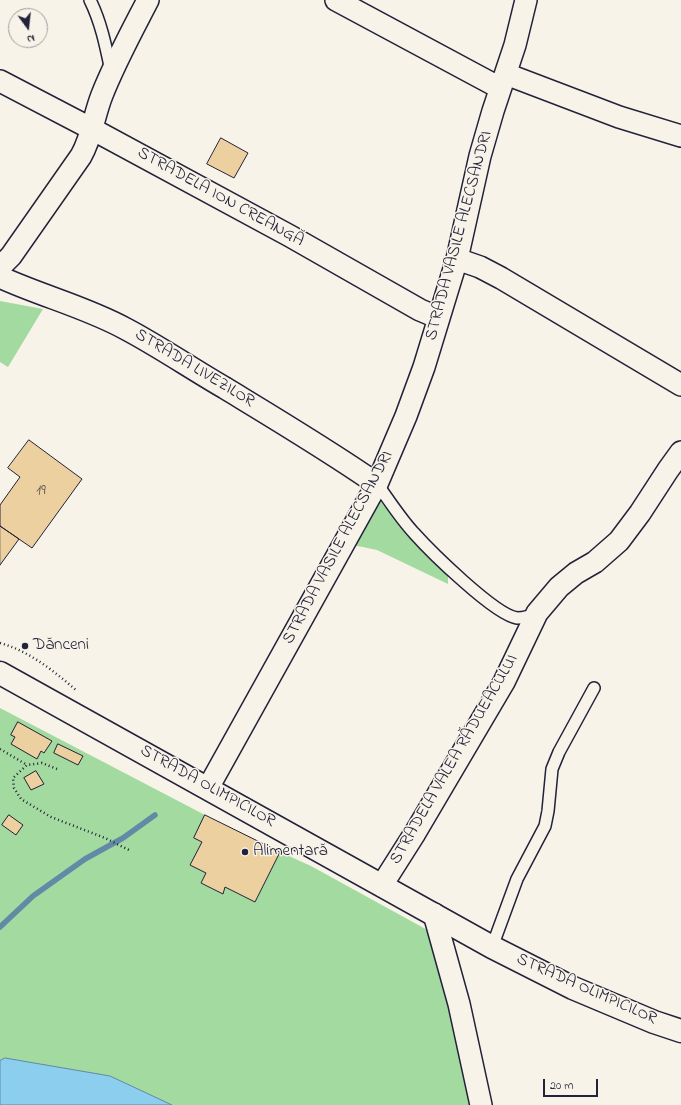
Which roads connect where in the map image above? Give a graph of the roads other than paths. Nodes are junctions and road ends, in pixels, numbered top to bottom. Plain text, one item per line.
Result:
1 (90, 0) edge
2 (148, 0) edge
3 (336, 0) edge
4 (526, 0) edge
5 (112, 73) junction
6 (0, 81) edge
7 (503, 81) junction
8 (92, 128) junction
9 (681, 136) edge
10 (457, 259) junction
11 (0, 267) edge
12 (0, 277) edge
13 (440, 318) junction
14 (681, 385) edge
15 (681, 452) edge
16 (377, 484) junction
17 (537, 613) junction
18 (0, 673) edge
19 (594, 688) dead end
20 (208, 788) junction
21 (382, 885) junction
22 (434, 914) junction
23 (492, 947) junction
24 (681, 1031) edge
25 (481, 1105) edge

1 - 5 lane
2 - 5 street
3 - 7 street
4 - 7 street, STRADA VASILE ALECSANDRI
5 - 8 street
6 - 8 street, STRADELA ION CREANGĂ
7 - 9 street
7 - 10 street, STRADA VASILE ALECSANDRI
8 - 11 street
8 - 13 street, STRADELA ION CREANGĂ
10 - 13 street, STRADA VASILE ALECSANDRI
10 - 14 street
12 - 16 street, STRADA LIVEZILOR
13 - 16 street, STRADA VASILE ALECSANDRI
15 - 17 street, STRADELA VALEA RĂDUEACULUI
16 - 17 lane
16 - 20 street, STRADA VASILE ALECSANDRI
17 - 21 street, STRADELA VALEA RĂDUEACULUI
18 - 20 main road, STRADA OLIMPICILOR
19 - 23 lane
20 - 21 main road, STRADA OLIMPICILOR
21 - 22 main road, STRADA OLIMPICILOR
22 - 23 main road, STRADA OLIMPICILOR
22 - 25 street
23 - 24 main road, STRADA OLIMPICILOR

